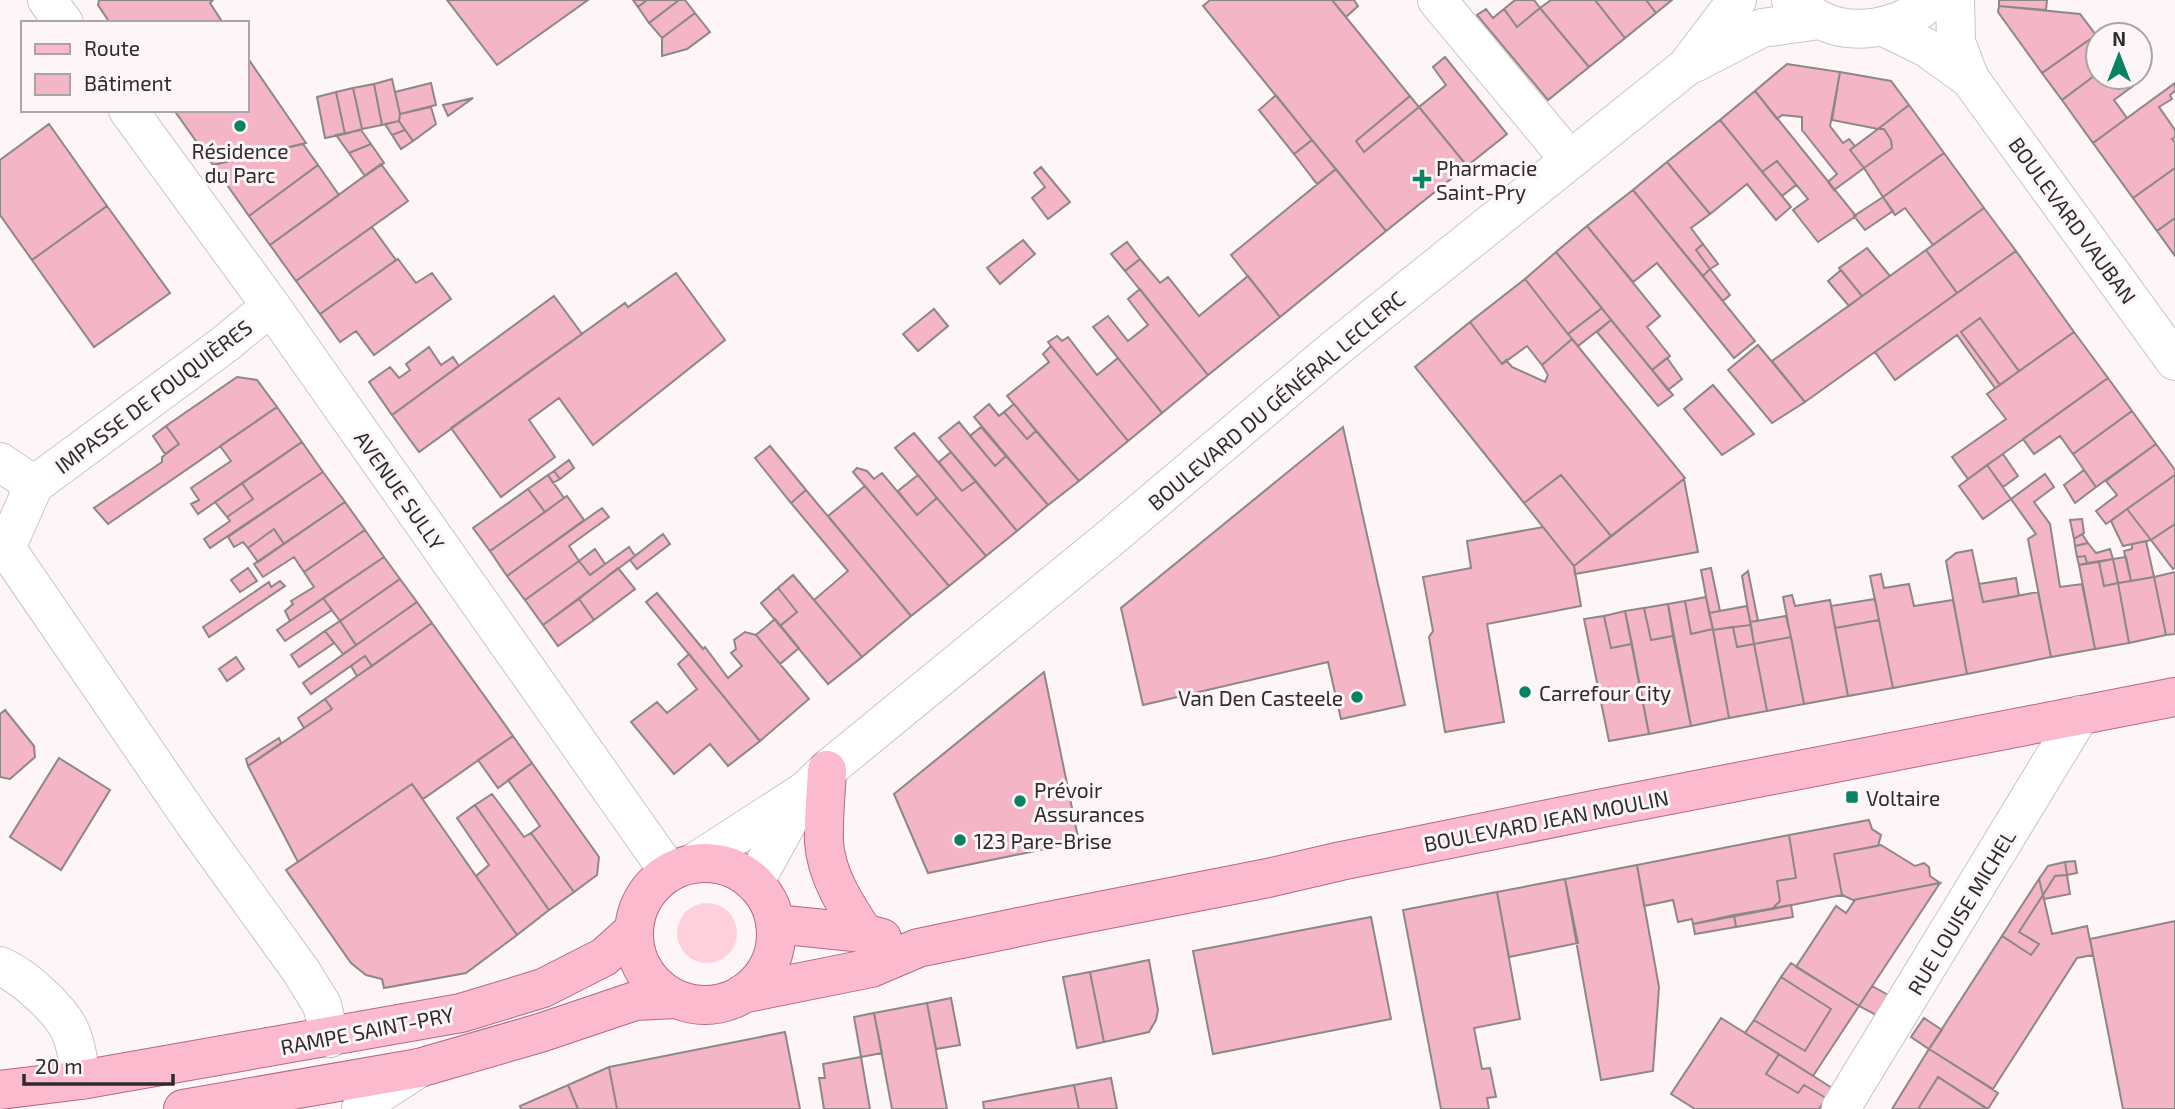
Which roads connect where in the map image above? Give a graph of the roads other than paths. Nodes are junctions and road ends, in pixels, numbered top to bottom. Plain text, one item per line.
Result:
1 (47, 0) edge
2 (1437, 0) edge
3 (1737, 0) edge
4 (1931, 0) edge
5 (1955, 0) edge
6 (1805, 10) edge
7 (63, 21) edge
8 (1884, 27) junction
9 (1686, 67) junction
10 (1970, 79) junction
11 (129, 112) edge
12 (1570, 160) junction
13 (271, 306) junction
14 (2175, 361) edge
15 (0, 462) edge
16 (34, 485) junction
17 (2175, 697) edge
18 (2080, 715) junction
19 (816, 780) junction
20 (680, 868) junction
21 (754, 883) junction
22 (775, 925) junction
23 (634, 930) junction
24 (864, 933) junction
25 (918, 948) junction
26 (0, 966) edge
27 (742, 994) junction
28 (676, 999) junction
29 (330, 1038) junction
30 (419, 1068) junction
31 (81, 1080) junction
32 (0, 1090) edge
33 (1841, 1108) edge
34 (183, 1109) edge
35 (361, 1109) edge

1 - 7 street
2 - 12 street
3 - 9 street, BOULEVARD DU GÉNÉRAL LECLERC
4 - 8 street
5 - 10 street, BOULEVARD VAUBAN
6 - 8 street
6 - 9 street
8 - 10 street, BOULEVARD VAUBAN
9 - 12 street, BOULEVARD DU GÉNÉRAL LECLERC
10 - 14 street, BOULEVARD VAUBAN
11 - 13 street, AVENUE SULLY
12 - 19 street, BOULEVARD DU GÉNÉRAL LECLERC
13 - 16 street, IMPASSE DE FOUQUIÈRES
13 - 20 street, AVENUE SULLY
15 - 16 street
16 - 29 street
17 - 18 main road, BOULEVARD JEAN MOULIN
18 - 25 main road, BOULEVARD JEAN MOULIN
18 - 33 street, RUE LOUISE MICHEL
19 - 20 street, BOULEVARD DU GÉNÉRAL LECLERC
19 - 21 street, BOULEVARD DU GÉNÉRAL LECLERC
19 - 24 main road
20 - 21 main road
20 - 23 main road
21 - 22 main road
22 - 24 main road, BOULEVARD JEAN MOULIN
22 - 27 main road
23 - 28 main road
23 - 29 main road, RAMPE SAINT-PRY
24 - 25 main road, BOULEVARD JEAN MOULIN
25 - 27 main road, BOULEVARD JEAN MOULIN
26 - 31 street
27 - 28 main road
28 - 30 main road, RAMPE SAINT-PRY
29 - 31 main road, RAMPE SAINT-PRY
30 - 34 main road, RAMPE SAINT-PRY
30 - 35 street
31 - 32 main road, RAMPE SAINT-PRY

